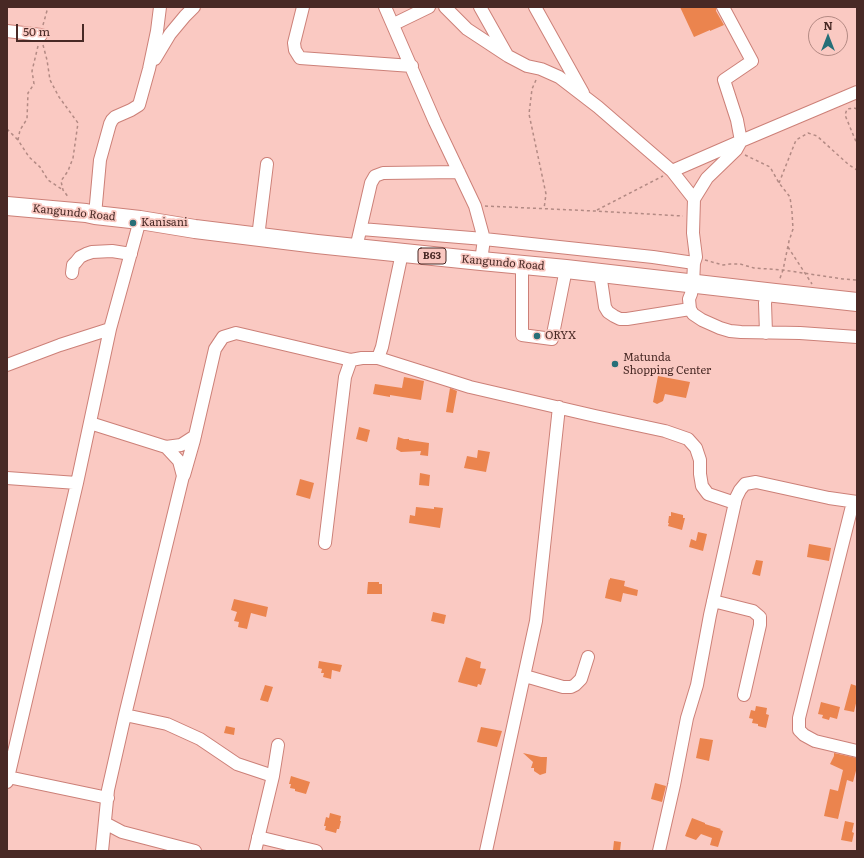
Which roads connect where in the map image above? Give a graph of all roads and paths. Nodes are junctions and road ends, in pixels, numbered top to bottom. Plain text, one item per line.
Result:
1 (48, 7) edge
2 (160, 7) edge
3 (194, 7) edge
4 (303, 7) edge
5 (385, 7) edge
6 (429, 7) edge
7 (444, 7) edge
8 (480, 7) edge
9 (535, 7) edge
10 (723, 7) edge
11 (394, 24) junction
12 (7, 31) edge
13 (41, 35) junction
14 (508, 56) junction
15 (412, 66) junction
16 (149, 69) junction
17 (541, 69) junction
18 (857, 92) edge
19 (586, 98) junction
20 (857, 109) edge
21 (7, 129) edge
22 (18, 140) junction
23 (857, 144) edge
24 (738, 145) junction
25 (267, 164) dead end
26 (857, 170) edge
27 (672, 171) junction
28 (459, 172) junction
29 (779, 183) junction
30 (63, 190) junction
31 (70, 198) dead end
32 (694, 199) junction
33 (7, 206) edge
34 (475, 206) junction
35 (544, 209) junction
36 (595, 211) junction
37 (95, 215) junction
38 (693, 217) junction
39 (140, 220) junction
40 (360, 229) junction
41 (258, 237) junction
42 (484, 239) junction
43 (356, 248) junction
44 (788, 248) junction
45 (402, 253) junction
46 (131, 254) junction
47 (481, 261) junction
48 (694, 263) junction
49 (714, 263) dead end
50 (522, 265) junction
51 (566, 269) junction
52 (783, 270) junction
53 (72, 273) dead end
54 (600, 273) junction
55 (806, 273) junction
56 (857, 280) edge
57 (693, 284) junction
58 (771, 293) junction
59 (820, 298) junction
60 (857, 302) edge
61 (690, 309) junction
62 (110, 329) junction
63 (766, 333) junction
64 (857, 337) edge
65 (378, 358) junction
66 (351, 360) junction
67 (7, 365) edge
68 (559, 408) junction
69 (90, 423) junction
70 (195, 436) junction
71 (166, 447) junction
72 (183, 476) junction
73 (7, 478) edge
74 (77, 483) junction
75 (855, 502) edge
76 (736, 503) junction
77 (325, 543) dead end
78 (713, 602) junction
79 (588, 657) dead end
80 (525, 676) junction
81 (744, 695) dead end
82 (125, 715) junction
83 (278, 745) dead end
84 (857, 751) edge
85 (273, 776) junction
86 (8, 780) edge
87 (108, 798) junction
88 (105, 823) junction
89 (258, 838) junction
90 (102, 851) edge
91 (195, 851) edge
92 (254, 851) edge
93 (316, 851) edge
94 (486, 851) edge
95 (659, 851) edge

1 - 13 path
2 - 16 street
3 - 16 street
4 - 15 street
5 - 11 street
6 - 11 street
7 - 14 street
8 - 14 street
9 - 19 street
10 - 24 street
11 - 15 street
12 - 13 street
13 - 22 path
13 - 30 path
14 - 17 street
15 - 28 street
16 - 37 street
17 - 19 street
17 - 35 path
18 - 24 street
19 - 27 street
20 - 23 path
21 - 22 path
22 - 30 path
24 - 27 street
24 - 29 path
24 - 32 street
25 - 41 street
26 - 29 path
27 - 32 street
27 - 36 path
28 - 34 street
28 - 40 street
29 - 44 path
30 - 31 path
32 - 38 street
33 - 37 highway, Kangundo Road / B63
34 - 35 path
34 - 42 street
35 - 36 path
36 - 38 path
37 - 39 highway, Kangundo Road / B63
38 - 48 street
39 - 41 highway, Kangundo Road / B63
39 - 46 street
40 - 42 street
40 - 43 street
41 - 43 highway, Kangundo Road / B63
42 - 47 street
42 - 48 street
43 - 45 highway, Kangundo Road / B63
44 - 52 path
44 - 55 path
45 - 47 highway, Kangundo Road / B63
45 - 65 street
46 - 53 street
46 - 62 street
47 - 50 highway, Kangundo Road / B63
48 - 57 street
49 - 52 path
50 - 51 highway, Kangundo Road / B63
50 - 51 street
51 - 54 highway, Kangundo Road / B63
52 - 55 path
52 - 58 path
54 - 57 highway, Kangundo Road / B63
54 - 61 street
55 - 56 path
55 - 59 path
57 - 58 highway, Kangundo Road / B63
57 - 61 street
58 - 59 highway, Kangundo Road / B63
58 - 63 street
59 - 60 highway, Kangundo Road / B63
61 - 63 street
62 - 67 street
62 - 69 street
63 - 64 street
65 - 66 street
65 - 68 street
66 - 70 street
66 - 77 street
68 - 76 street
68 - 80 street
69 - 71 street
69 - 74 street
70 - 71 street
70 - 72 street
71 - 72 street
72 - 82 street
73 - 74 street
74 - 86 street
75 - 76 street
75 - 84 street
76 - 78 street
78 - 81 street
78 - 95 street
79 - 80 street
80 - 94 street
82 - 85 street
82 - 87 street
83 - 85 street
85 - 89 street
86 - 87 street
87 - 88 street
88 - 90 street
88 - 91 street
89 - 92 street
89 - 93 street

